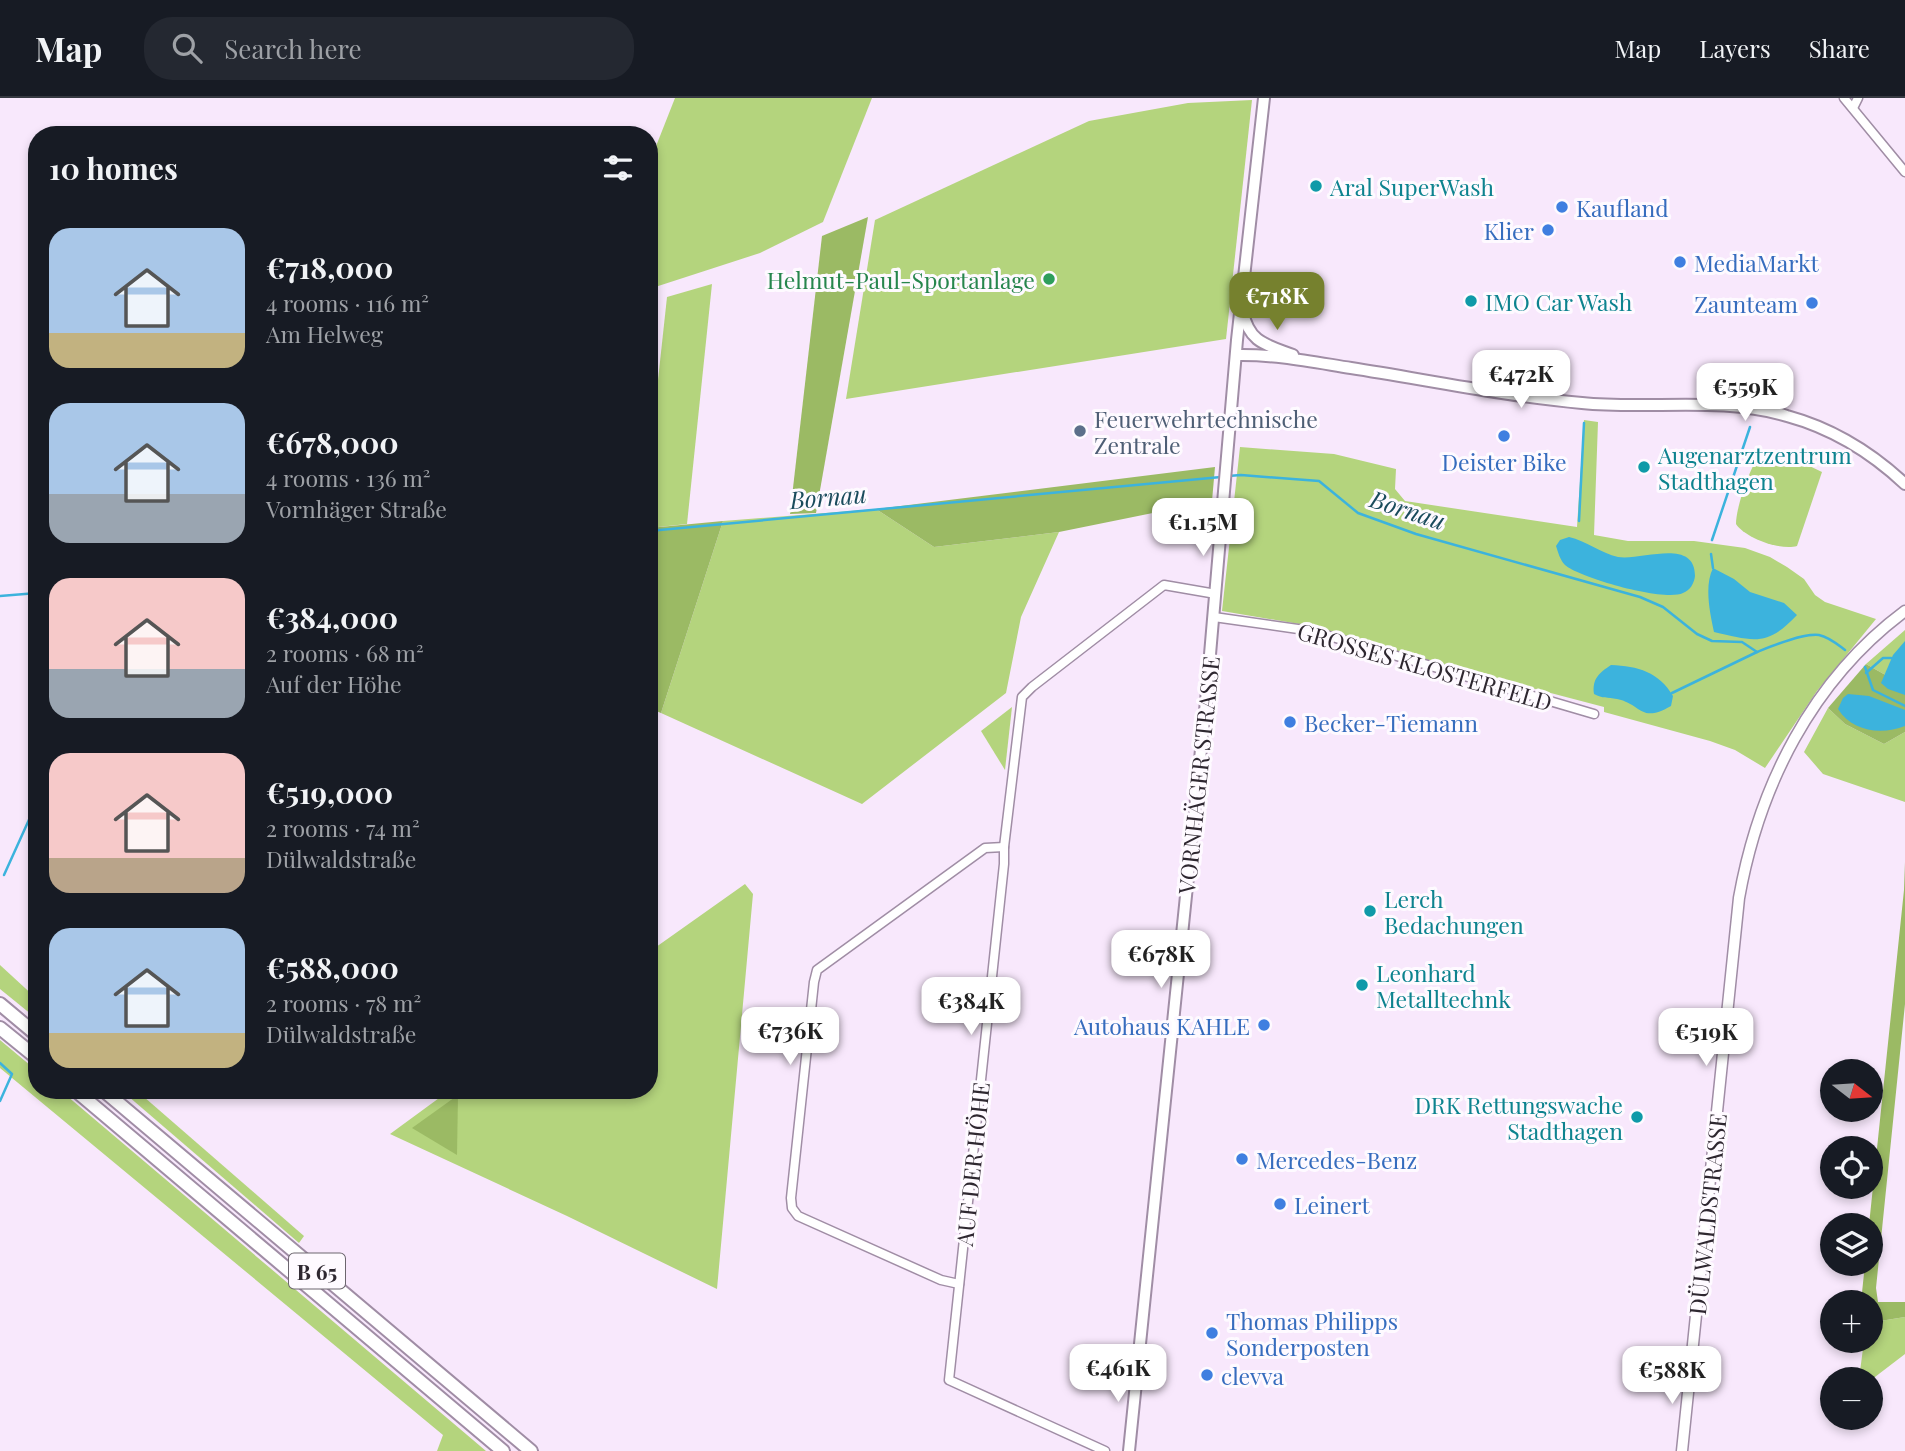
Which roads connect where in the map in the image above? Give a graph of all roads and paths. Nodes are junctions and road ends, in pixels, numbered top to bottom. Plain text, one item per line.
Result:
1 (1264, 98) edge
2 (1844, 98) edge
3 (1858, 98) edge
4 (1853, 108) junction
5 (1905, 172) edge
6 (1241, 303) junction
7 (1236, 355) junction
8 (1310, 362) junction
9 (1905, 484) edge
10 (1216, 594) junction
11 (1905, 611) edge
12 (1214, 617) junction
13 (1594, 714) dead end
14 (1004, 847) junction
15 (0, 1004) edge
16 (28, 1027) edge
17 (0, 1028) edge
18 (28, 1051) edge
19 (86, 1099) edge
20 (114, 1099) edge
21 (959, 1284) junction
22 (503, 1451) edge
23 (531, 1451) edge
24 (1105, 1451) edge
25 (1129, 1451) edge
26 (1682, 1451) edge

1 - 6 main road, VORNHÄGER STRASSE
2 - 4 street
3 - 4 street
4 - 5 street
6 - 7 main road, VORNHÄGER STRASSE
6 - 8 main road
7 - 8 main road
7 - 10 main road, VORNHÄGER STRASSE
8 - 9 main road
10 - 12 main road, VORNHÄGER STRASSE
10 - 14 street, AUF DER HÖHE
11 - 26 street, DÜLWALDSTRASSE
12 - 13 street, GROSSES KLOSTERFELD
12 - 25 main road, VORNHÄGER STRASSE
14 - 21 street, AUF DER HÖHE
14 - 21 street
15 - 16 highway
17 - 18 highway
19 - 22 highway, B 65
20 - 23 highway, B 65
21 - 24 street, AUF DER HÖHE

